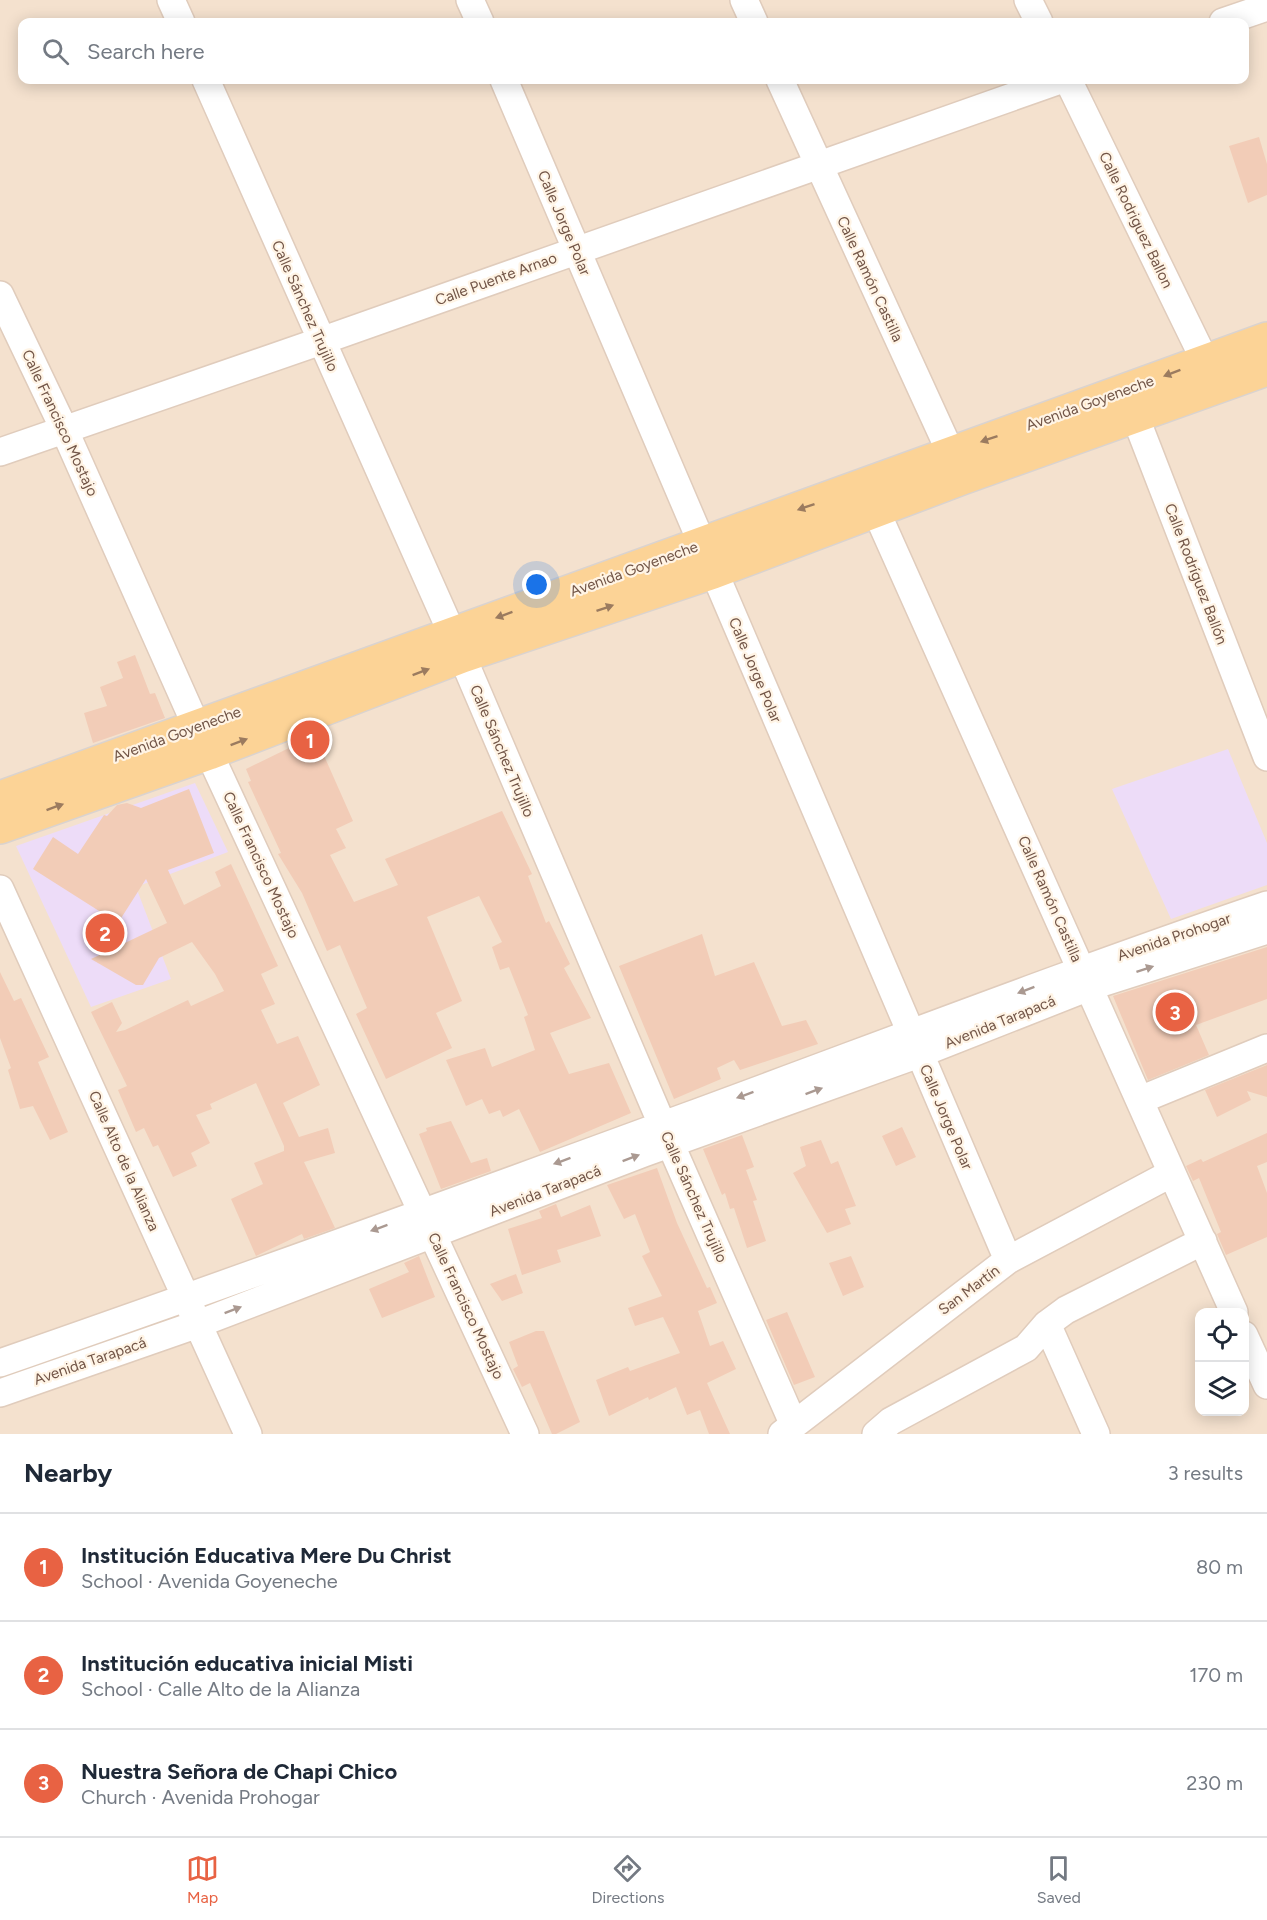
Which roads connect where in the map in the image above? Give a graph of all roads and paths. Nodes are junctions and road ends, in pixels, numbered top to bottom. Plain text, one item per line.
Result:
1 (171, 0) edge
2 (470, 0) edge
3 (744, 0) edge
4 (1028, 0) edge
5 (1267, 7) edge
6 (179, 18) edge
7 (478, 18) edge
8 (752, 18) edge
9 (1038, 18) edge
10 (1235, 18) edge
11 (208, 84) edge
12 (506, 84) edge
13 (782, 84) edge
14 (1048, 84) edge
15 (1070, 84) edge
16 (818, 164) junction
17 (575, 250) junction
18 (0, 295) edge
19 (1267, 339) edge
20 (321, 341) junction
21 (1205, 361) junction
22 (1267, 369) edge
23 (1130, 403) junction
24 (64, 429) junction
25 (0, 452) edge
26 (956, 465) junction
27 (871, 499) junction
28 (707, 558) junction
29 (457, 645) junction
30 (203, 740) junction
31 (1267, 757) edge
32 (0, 798) edge
33 (0, 827) edge
34 (0, 889) edge
35 (1267, 905) edge
36 (1267, 930) edge
37 (1085, 978) junction
38 (914, 1044) junction
39 (1267, 1048) edge
40 (1140, 1100) junction
41 (666, 1134) junction
42 (1173, 1173) junction
43 (427, 1223) junction
44 (1203, 1241) junction
45 (1008, 1260) junction
46 (186, 1299) junction
47 (1232, 1308) edge
48 (198, 1323) junction
49 (1047, 1324) junction
50 (1249, 1344) edge
51 (0, 1363) edge
52 (1267, 1385) edge
53 (0, 1393) edge
54 (788, 1429) edge
55 (888, 1430) edge
56 (248, 1434) edge
57 (525, 1434) edge
58 (1096, 1434) edge

1 - 6 street
2 - 7 street
3 - 8 street
4 - 9 street
5 - 10 street
11 - 20 street, Calle Sánchez Trujillo
12 - 17 street, Calle Jorge Polar
13 - 16 street, Calle Ramón Castilla
14 - 16 street, Calle Puente Arnao
15 - 21 street, Calle Rodriguez Ballon
16 - 17 street, Calle Puente Arnao
16 - 26 street, Calle Ramón Castilla
17 - 20 street, Calle Puente Arnao
17 - 28 street, Calle Jorge Polar
18 - 24 street, Calle Francisco Mostajo
19 - 21 main road, Avenida Goyeneche
20 - 24 street, Calle Puente Arnao
20 - 29 street, Calle Sánchez Trujillo
21 -> 23 main road, Avenida Goyeneche
22 - 23 main road, Avenida Goyeneche
23 - 26 main road, Avenida Goyeneche
23 - 31 street, Calle Rodríguez Ballón
24 - 25 street, Calle Puente Arnao
24 - 30 street, Calle Francisco Mostajo
26 - 27 main road, Avenida Goyeneche
27 - 28 main road, Avenida Goyeneche
27 - 37 street, Calle Ramón Castilla
28 - 29 main road, Avenida Goyeneche
28 - 38 street, Calle Jorge Polar
29 - 30 main road, Avenida Goyeneche
29 - 41 street, Calle Sánchez Trujillo
30 - 32 main road, Avenida Goyeneche
33 -> 30 main road, Avenida Goyeneche
30 - 43 street, Calle Francisco Mostajo
34 - 46 street, Calle Alto de la Alianza
35 - 37 street, Avenida Prohogar
37 -> 36 street, Avenida Prohogar
37 - 38 street, Avenida Tarapacá
37 - 40 street, Calle Ramón Castilla
38 - 41 street, Avenida Tarapacá
38 - 45 street, Calle Jorge Polar
39 - 40 street
40 - 42 street, Calle Ramón Castilla
41 - 43 street, Avenida Tarapacá
41 - 54 street, Calle Sánchez Trujillo
42 - 44 street, Calle Ramón Castilla
42 - 45 street, San Martín
43 -> 46 street, Avenida Tarapacá
48 -> 43 street, Avenida Tarapacá
43 - 57 street, Calle Francisco Mostajo
44 - 47 street, Calle Ramón Castilla
44 - 49 street
45 - 54 street, San Martín
46 - 48 street, Calle Alto de la Alianza
46 - 51 street, Avenida Tarapacá
48 - 53 street, Avenida Tarapacá
48 - 56 street, Calle Alto de la Alianza
49 - 55 street
49 - 58 street
50 - 52 street

